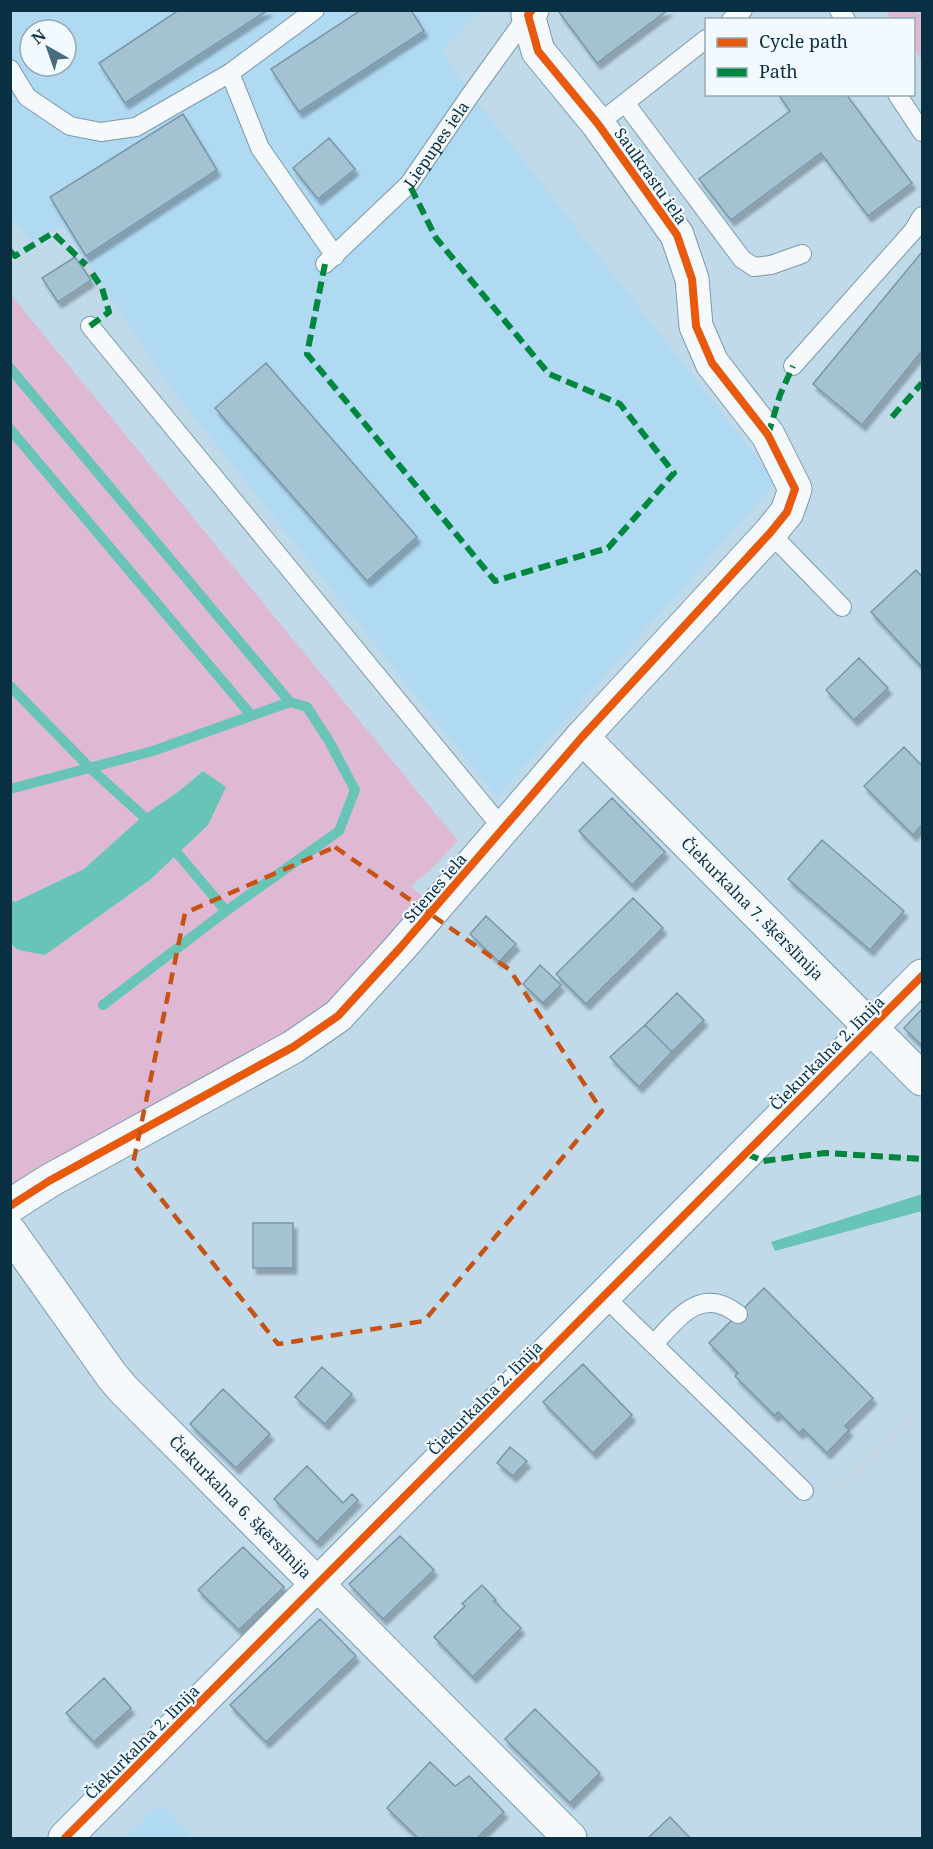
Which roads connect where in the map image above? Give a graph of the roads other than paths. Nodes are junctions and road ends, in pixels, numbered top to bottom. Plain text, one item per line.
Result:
1 (315, 10) edge
2 (530, 13) edge
3 (705, 40) edge
4 (10, 69) edge
5 (230, 73) junction
6 (898, 96) edge
7 (626, 104) junction
8 (598, 124) junction
9 (922, 132) edge
10 (922, 216) edge
11 (802, 254) dead end
12 (90, 326) dead end
13 (793, 366) dead end
14 (795, 489) joint
15 (770, 533) junction
16 (843, 607) dead end
17 (582, 737) junction
18 (503, 830) junction
19 (922, 976) edge
20 (872, 1028) junction
21 (922, 1079) edge
22 (10, 1206) edge
23 (10, 1232) edge
24 (605, 1297) junction
25 (738, 1314) dead end
26 (654, 1344) junction
27 (804, 1491) road end
28 (318, 1584) junction
29 (65, 1839) edge
30 (570, 1839) edge

1 - 5 lane
2 - 5 lane, Liepupes iela
2 - 8 street, Saulkrastu iela
3 - 7 lane
4 - 5 lane
6 - 9 lane
7 - 8 lane
7 - 11 lane
8 - 14 street, Saulkrastu iela
10 - 13 lane
12 - 18 lane
14 - 15 street, Stienes iela
15 - 16 lane
15 - 17 street, Stienes iela
17 - 18 street, Stienes iela
17 - 20 street, Čiekurkalna 7. šķērslīnija
18 - 22 street, Stienes iela
19 - 20 street, Čiekurkalna 2. līnija
20 - 21 street, Čiekurkalna 7. šķērslīnija
20 - 24 street, Čiekurkalna 2. līnija
23 - 28 street, Čiekurkalna 6. šķērslīnija
24 - 26 lane
24 - 28 street, Čiekurkalna 2. līnija
25 - 26 lane
26 - 27 lane
28 - 29 street, Čiekurkalna 2. līnija
28 - 30 street, Čiekurkalna 6. šķērslīnija

